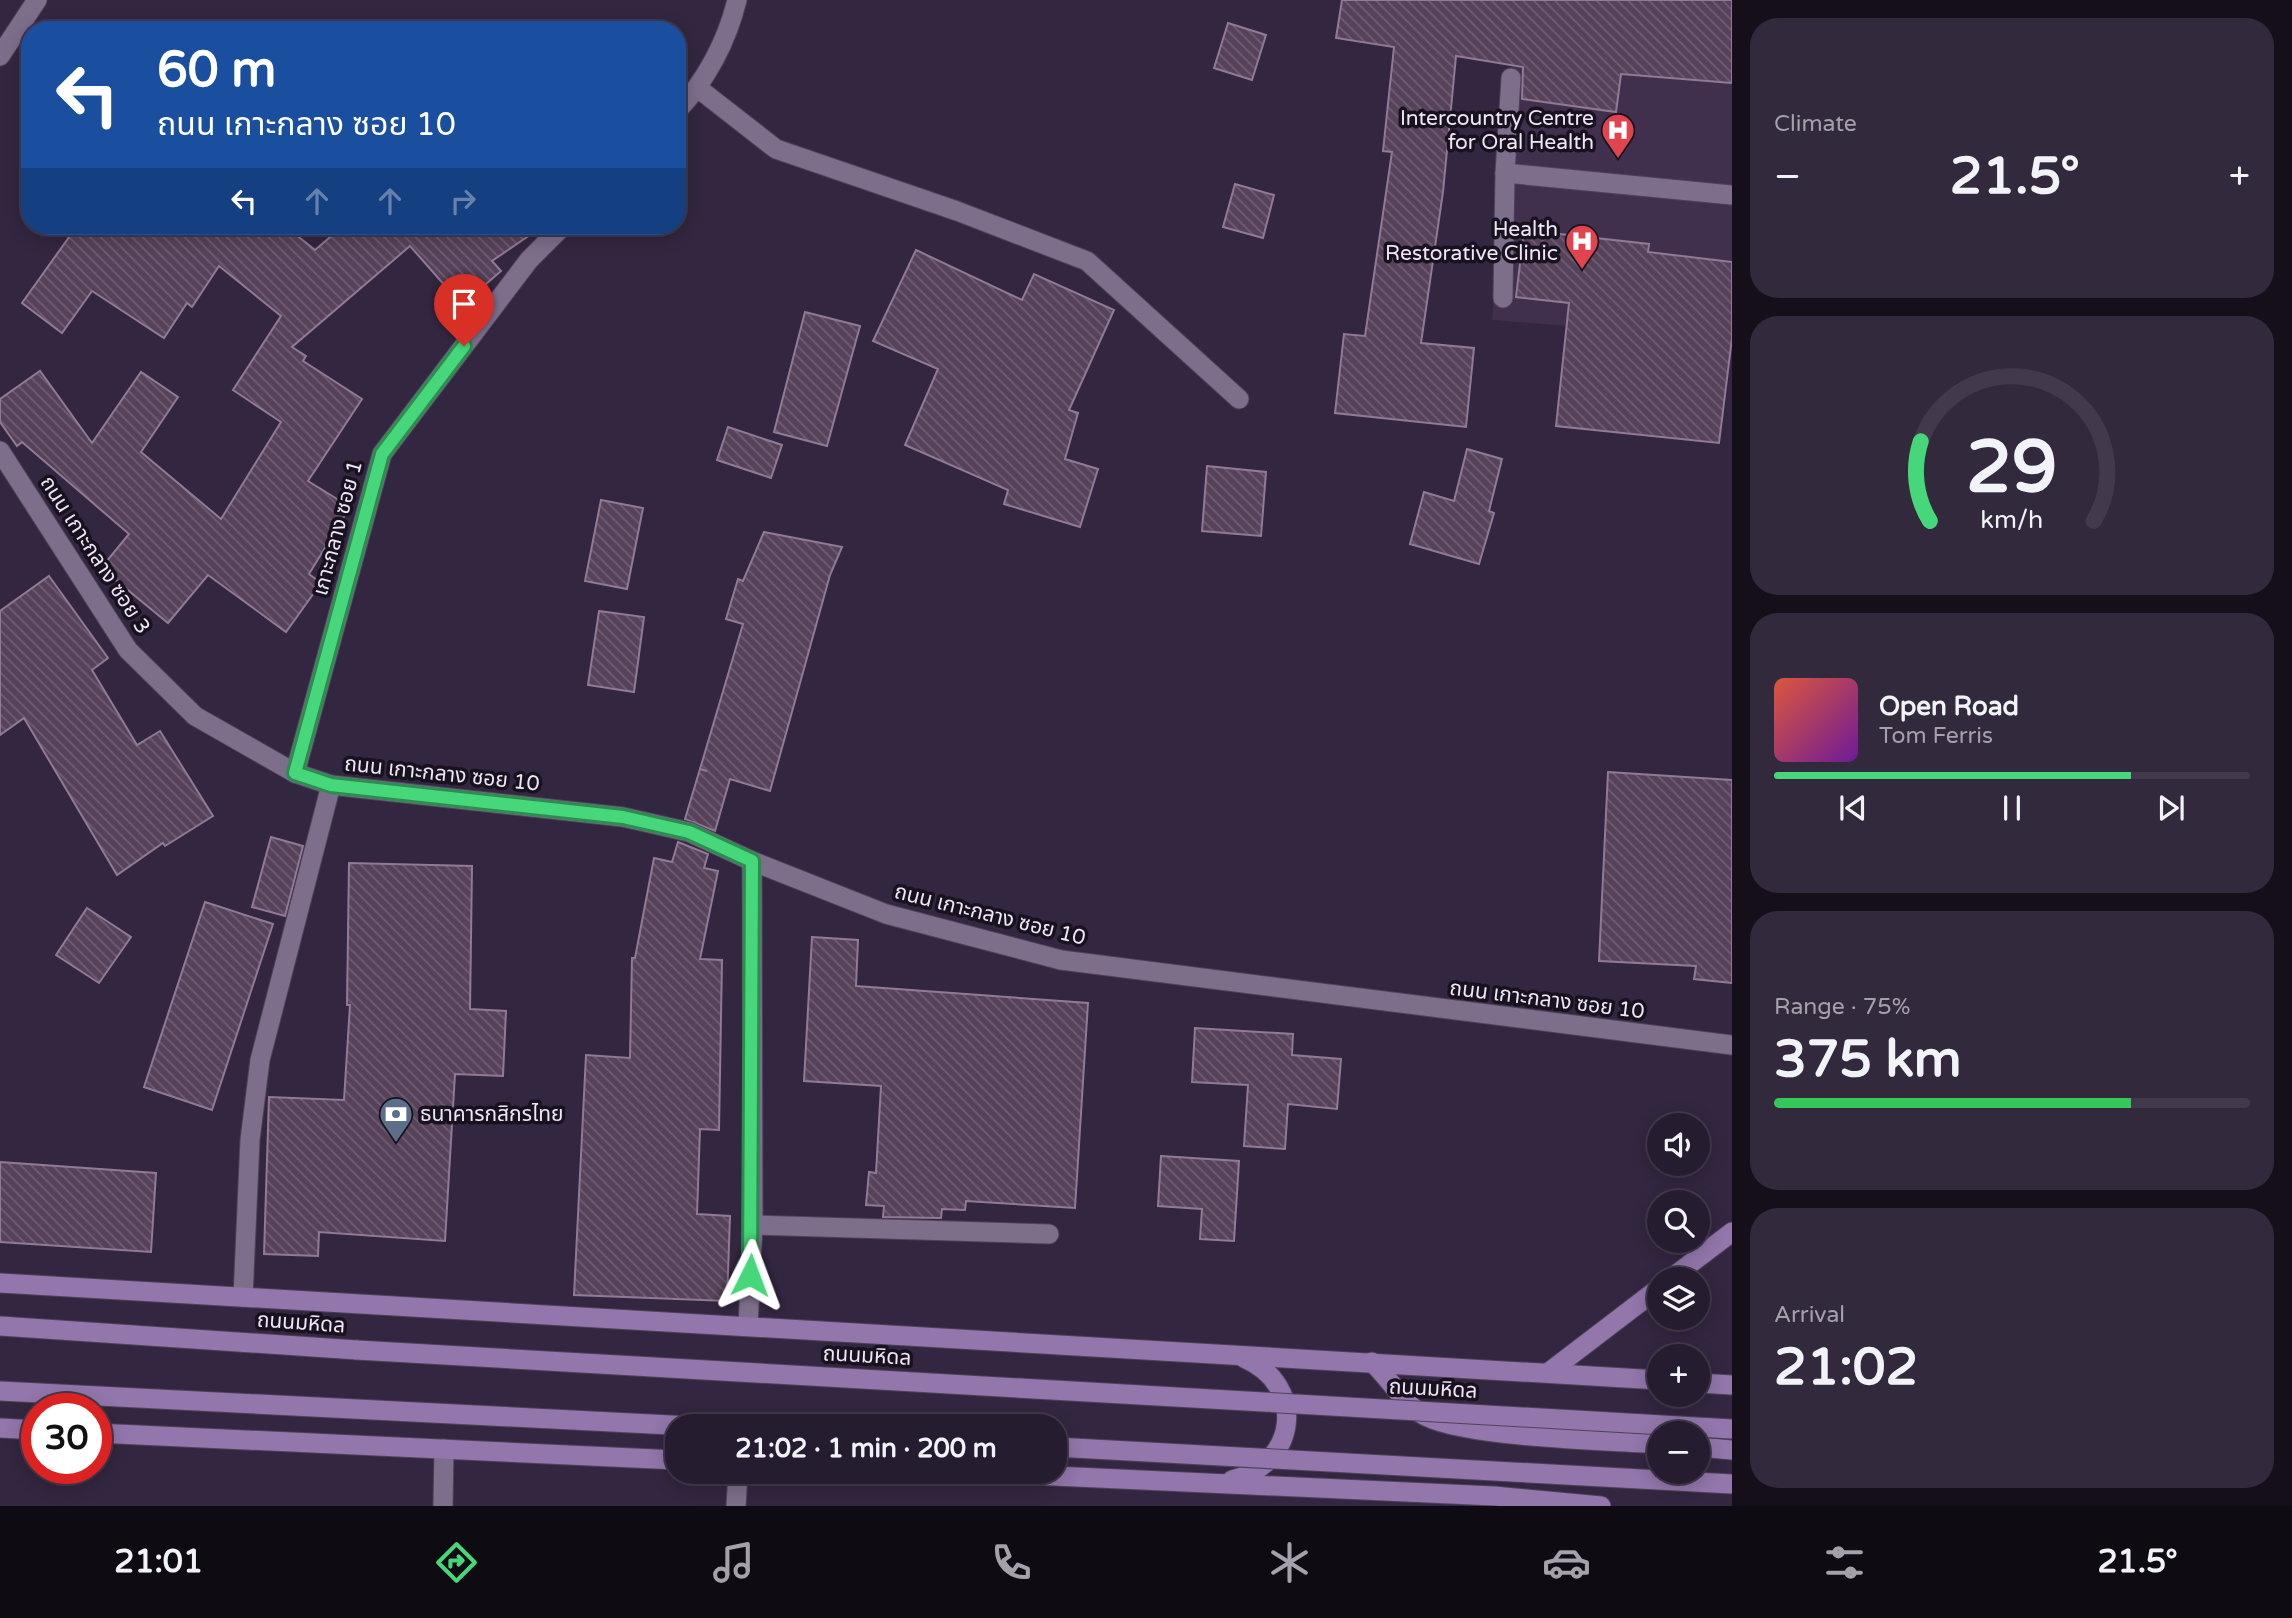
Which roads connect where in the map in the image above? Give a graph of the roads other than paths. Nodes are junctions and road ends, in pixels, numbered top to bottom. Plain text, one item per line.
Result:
1 (37, 0) edge
2 (737, 0) edge
3 (23, 21) edge
4 (21, 25) edge
5 (0, 57) edge
6 (1511, 78) dead end
7 (699, 89) junction
8 (686, 102) edge
9 (1506, 173) junction
10 (1732, 195) edge
11 (554, 235) edge
12 (1503, 298) dead end
13 (1239, 399) dead end
14 (0, 450) edge
15 (295, 773) junction
16 (331, 785) junction
17 (752, 861) junction
18 (1732, 1045) edge
19 (753, 1225) junction
20 (1732, 1232) edge
21 (1049, 1234) dead end
22 (1686, 1267) edge
23 (0, 1283) edge
24 (1647, 1296) edge
25 (243, 1297) junction
26 (0, 1326) edge
27 (748, 1326) junction
28 (1237, 1355) junction
29 (1372, 1362) junction
30 (1549, 1372) junction
31 (1647, 1379) edge
32 (1710, 1384) edge
33 (1732, 1385) edge
34 (0, 1391) edge
35 (665, 1425) edge
36 (0, 1429) edge
37 (1732, 1429) edge
38 (21, 1430) edge
39 (112, 1434) edge
40 (1647, 1443) edge
41 (444, 1448) junction
42 (1067, 1448) edge
43 (1710, 1448) edge
44 (1732, 1450) edge
45 (665, 1459) edge
46 (1067, 1476) edge
47 (1223, 1482) junction
48 (737, 1484) edge
49 (1732, 1484) edge
50 (1453, 1501) edge
51 (1500, 1501) edge
52 (443, 1506) edge
53 (736, 1506) edge
54 (1601, 1506) edge

1 - 3 street
2 - 7 street
4 - 5 street
6 - 9 street
7 - 8 street
7 - 13 street
9 - 10 street
9 - 12 street
11 - 15 street, เกาะกลาง ซอย 1
14 - 15 street, ถนน เกาะกลาง ซอย 3
15 - 16 street, ถนน เกาะกลาง ซอย 10
16 - 17 street, ถนน เกาะกลาง ซอย 10
16 - 25 street
17 - 18 street, ถนน เกาะกลาง ซอย 10
17 - 19 street
19 - 21 street
19 - 27 street
20 - 22 main road
23 - 25 main road, ถนนมหิดล
24 - 30 main road
25 - 27 main road, ถนนมหิดล
26 - 37 main road, ถนนมหิดล, bridge
27 - 28 main road, ถนนมหิดล
28 - 29 main road, ถนนมหิดล
28 - 47 main road
29 - 30 main road, ถนนมหิดล
29 - 40 main road
30 - 31 main road, ถนนมหิดล
32 - 33 main road
34 - 35 main road
36 - 38 main road
39 - 41 main road
41 - 45 main road
41 - 52 street
42 - 49 main road, bridge
43 - 44 main road
46 - 47 main road
47 - 50 main road
48 - 53 street
50 - 51 main road
51 - 54 main road

